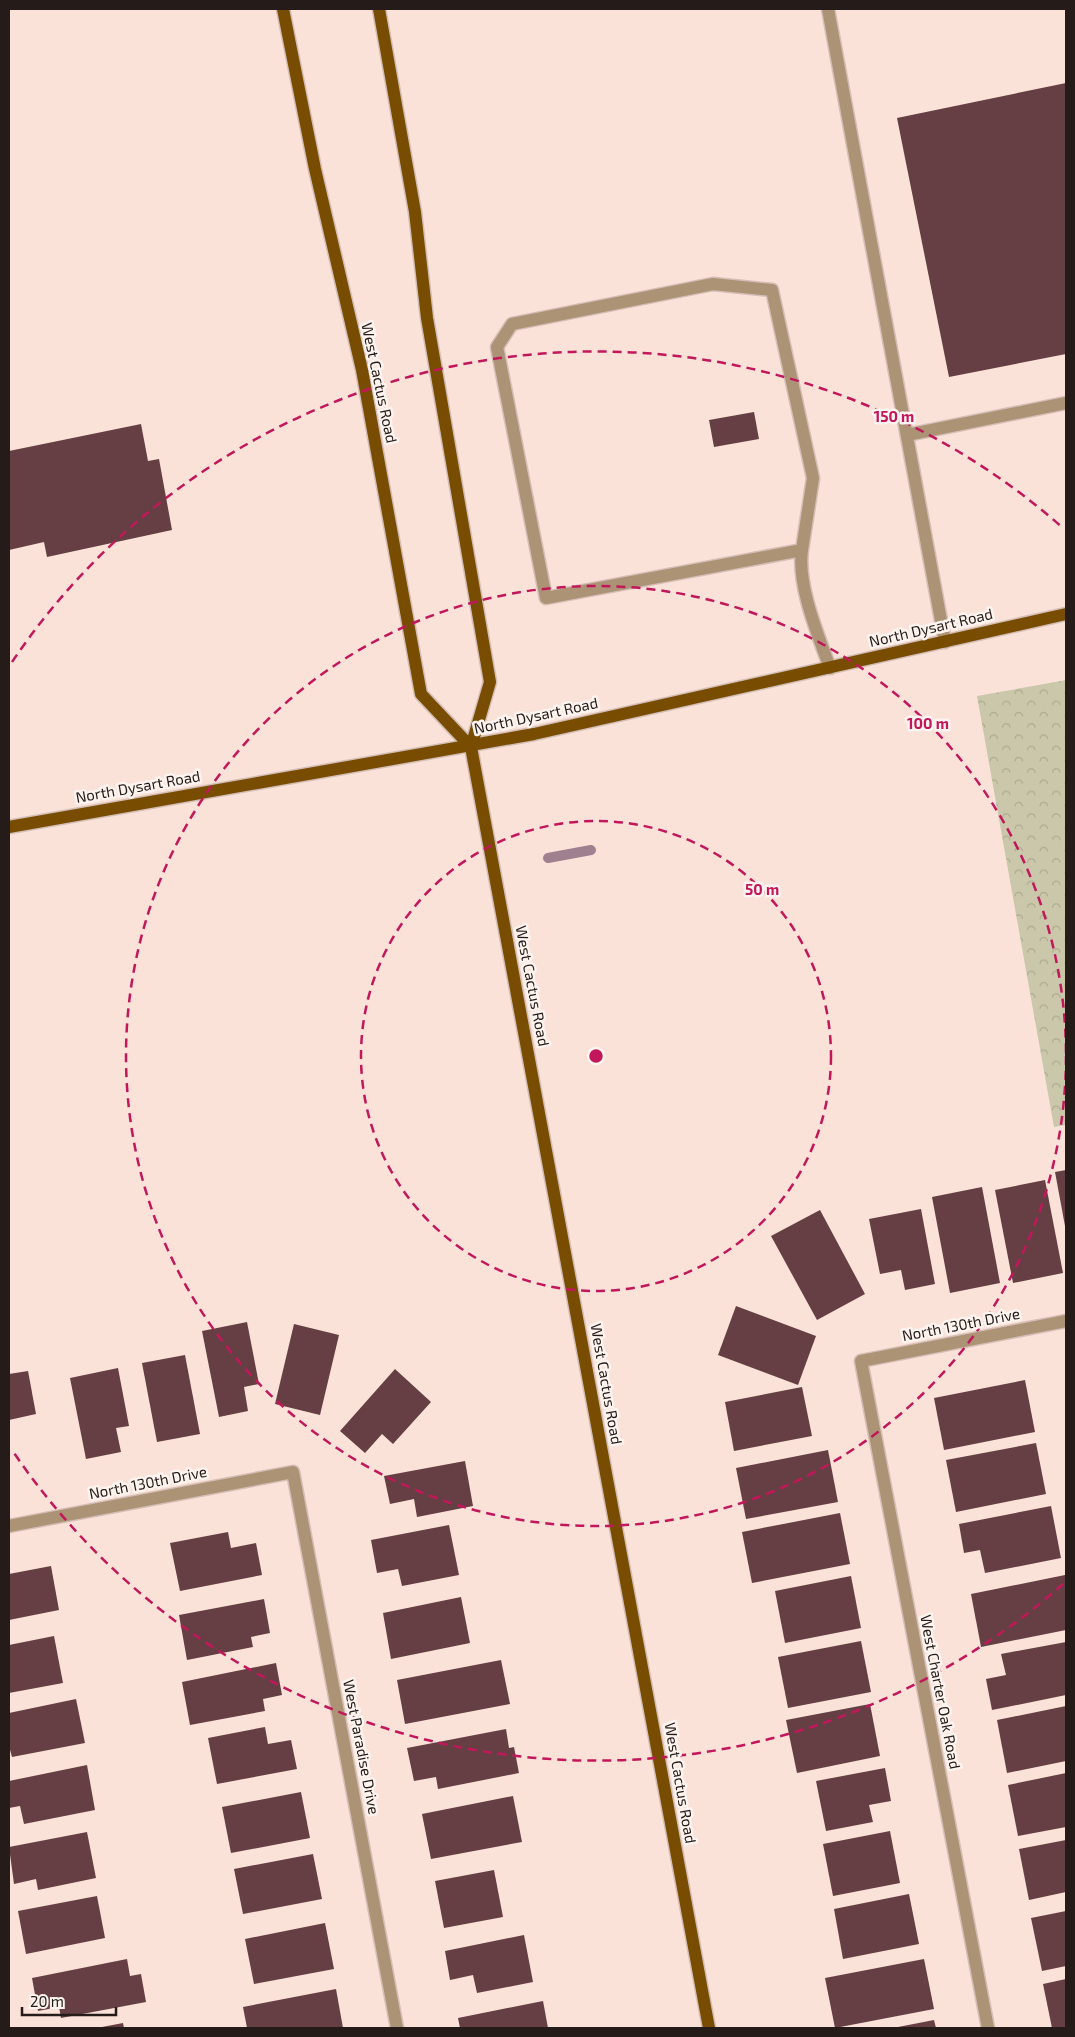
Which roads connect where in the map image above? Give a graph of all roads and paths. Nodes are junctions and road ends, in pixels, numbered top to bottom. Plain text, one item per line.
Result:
1 (283, 9) edge
2 (379, 9) edge
3 (828, 9) edge
4 (1066, 403) edge
5 (907, 435) junction
6 (802, 550) junction
7 (1066, 614) edge
8 (945, 642) junction
9 (830, 668) junction
10 (471, 747) junction
11 (9, 827) edge
12 (1066, 1321) edge
13 (861, 1362) joint
14 (292, 1472) joint
15 (9, 1526) edge
16 (397, 2028) edge
17 (709, 2028) edge
18 (988, 2028) edge

1 - 10 main road, West Cactus Road
2 - 10 main road, West Cactus Road
3 - 5 street
4 - 5 street
5 - 8 street
6 - 6 street
6 - 9 street
7 - 8 main road, North Dysart Road
8 - 9 main road, North Dysart Road
9 - 10 main road, North Dysart Road
10 - 11 main road, North Dysart Road
10 - 17 main road, West Cactus Road
12 - 13 street, North 130th Drive
13 - 18 street, West Charter Oak Road
14 - 15 street, North 130th Drive
14 - 16 street, West Paradise Drive

